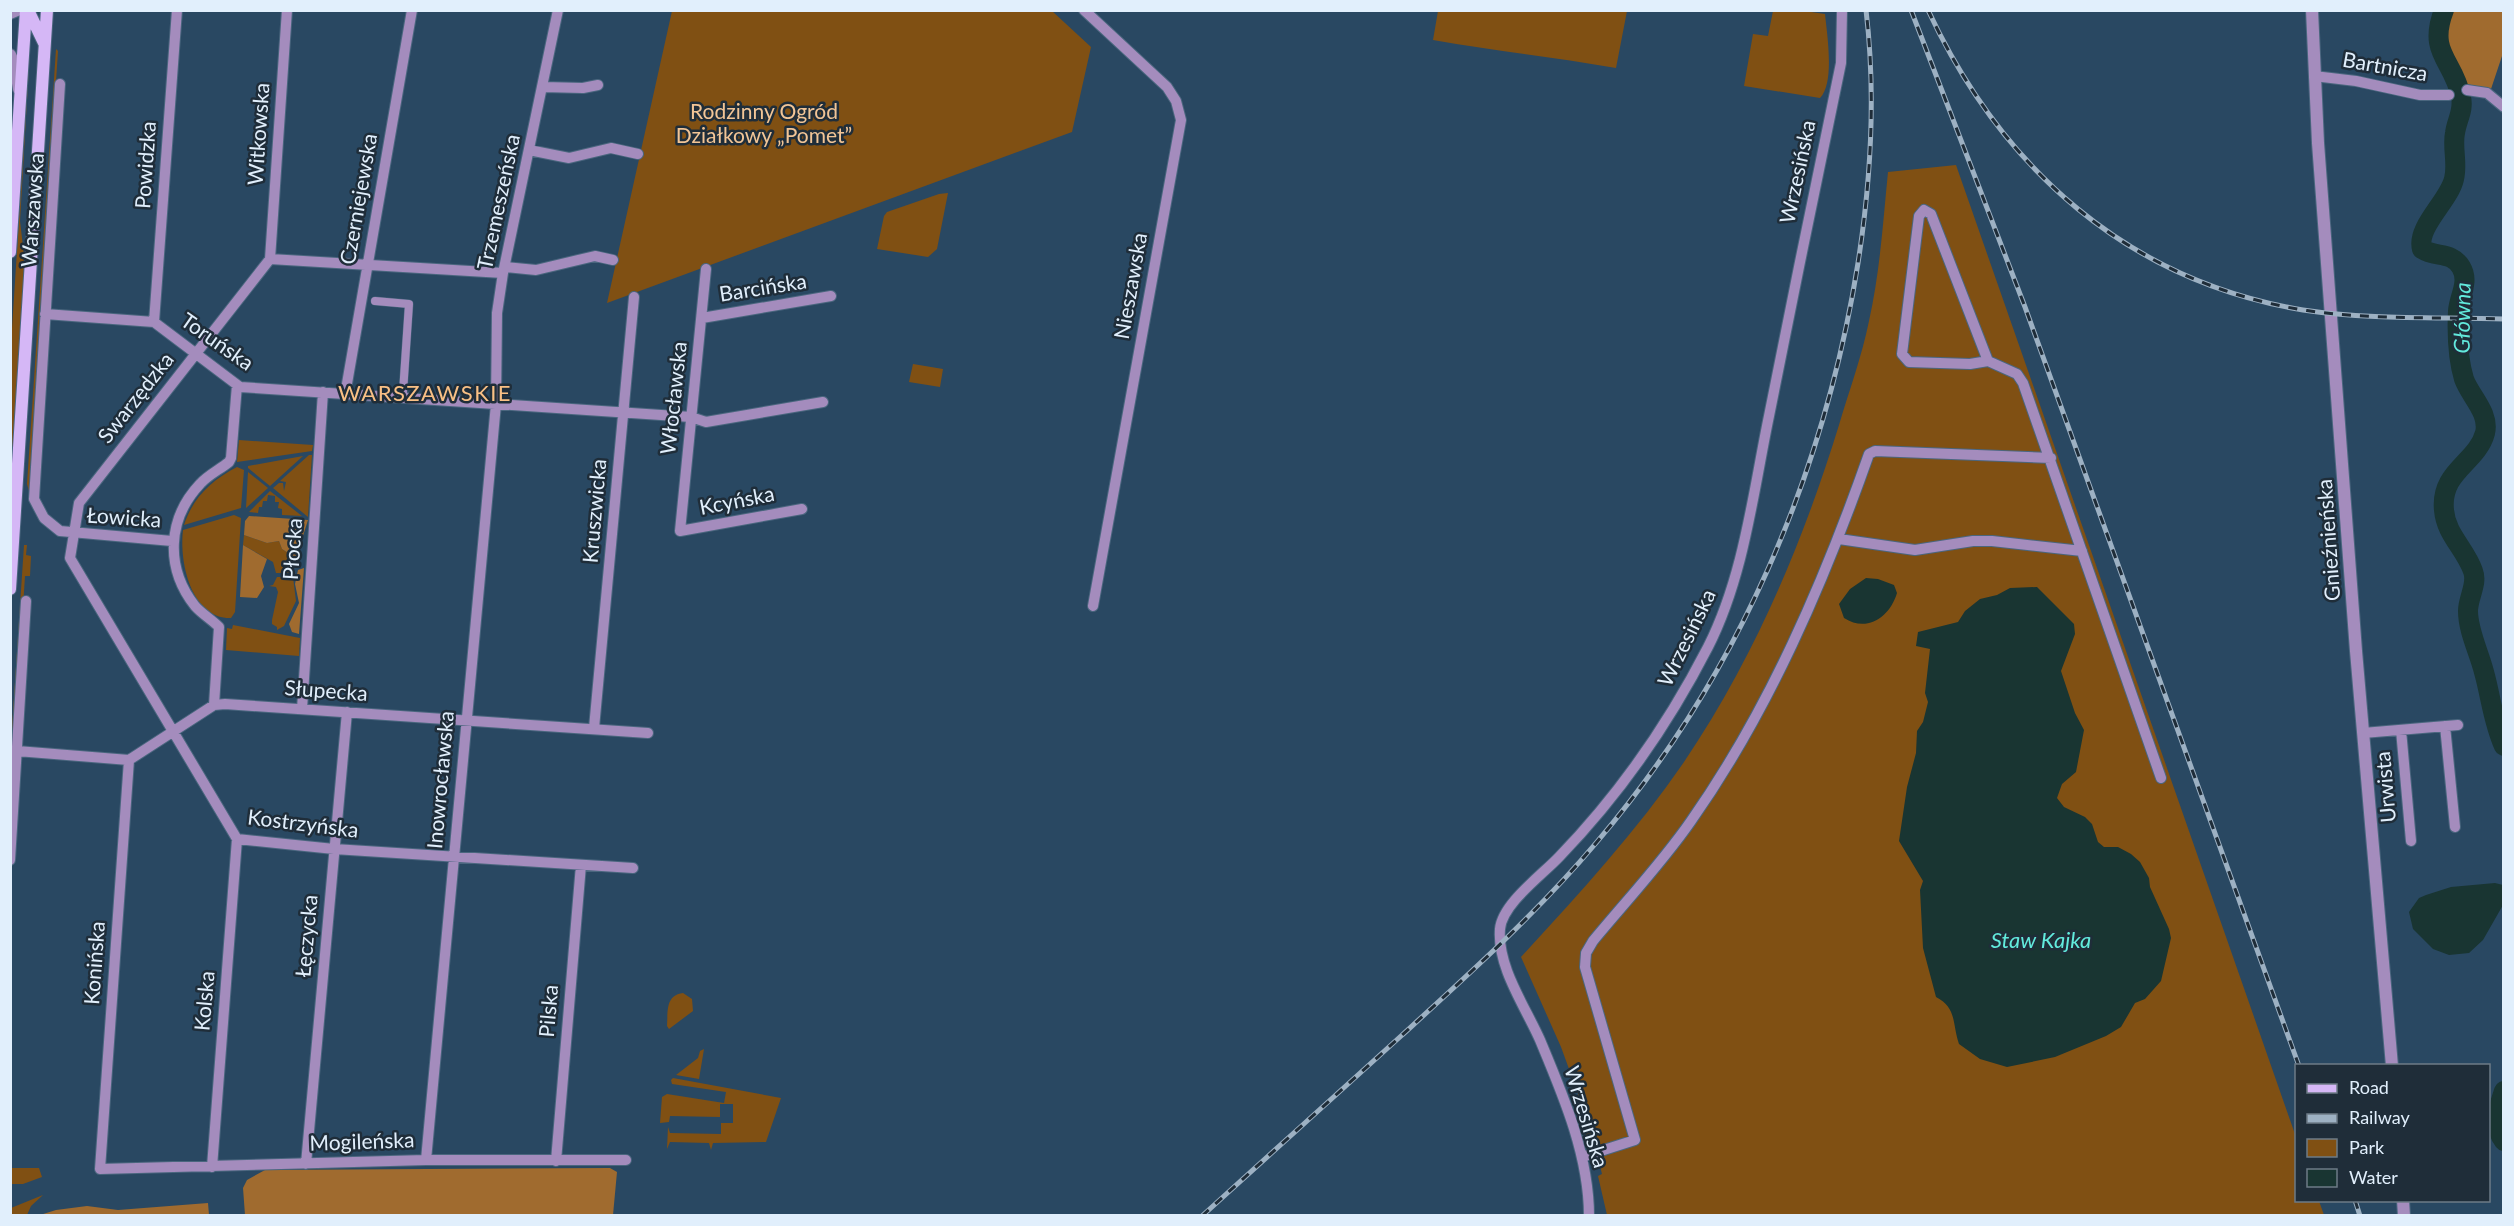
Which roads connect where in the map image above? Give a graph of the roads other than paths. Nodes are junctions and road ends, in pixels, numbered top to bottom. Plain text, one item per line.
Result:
1 (17, 10) edge
2 (27, 10) edge
3 (47, 10) edge
4 (177, 10) edge
5 (287, 10) edge
6 (412, 10) edge
7 (558, 10) edge
8 (1084, 10) edge
9 (1842, 10) edge
10 (2312, 10) edge
11 (10, 13) edge
12 (44, 44) junction
13 (10, 55) edge
14 (2314, 76) junction
15 (60, 84) dead end
16 (598, 85) dead end
17 (543, 87) junction
18 (2468, 90) dead end
19 (2449, 95) dead end
20 (20, 97) junction
21 (2504, 108) edge
22 (529, 150) junction
23 (638, 154) dead end
24 (10, 252) edge
25 (270, 259) junction
26 (613, 260) dead end
27 (367, 265) junction
28 (706, 269) dead end
29 (504, 270) junction
30 (831, 296) dead end
31 (634, 297) dead end
32 (375, 301) dead end
33 (45, 314) junction
34 (702, 318) junction
35 (154, 322) junction
36 (196, 352) junction
37 (1988, 361) junction
38 (237, 385) junction
39 (323, 392) junction
40 (403, 392) dead end
41 (345, 395) junction
42 (823, 402) dead end
43 (496, 404) junction
44 (624, 413) junction
45 (691, 417) junction
46 (2050, 458) junction
47 (802, 509) dead end
48 (680, 531) joint
49 (73, 534) junction
50 (1839, 539) junction
51 (172, 541) junction
52 (2082, 551) junction
53 (70, 558) joint
54 (10, 589) edge
55 (26, 601) dead end
56 (1093, 606) dead end
57 (214, 705) junction
58 (302, 708) junction
59 (347, 712) junction
60 (466, 720) junction
61 (2458, 725) dead end
62 (2445, 726) junction
63 (594, 729) junction
64 (2401, 730) junction
65 (174, 731) junction
66 (648, 733) dead end
67 (2363, 733) junction
68 (17, 752) junction
69 (129, 760) junction
70 (2161, 778) dead end
71 (2455, 827) dead end
72 (237, 839) junction
73 (2411, 841) dead end
74 (334, 849) junction
75 (454, 856) junction
76 (10, 860) edge
77 (581, 865) junction
78 (633, 868) dead end
79 (2392, 1064) edge
80 (1582, 1157) junction
81 (426, 1160) junction
82 (626, 1160) dead end
83 (556, 1161) junction
84 (306, 1164) junction
85 (212, 1167) junction
86 (100, 1169) joint
87 (1589, 1215) edge

1 - 11 street
2 - 12 main road
2 - 20 main road, Warszawska
3 - 12 main road, Warszawska
4 - 35 street, Powidzka
5 - 25 street, Witkowska
6 - 27 street, Czerniejewska
7 - 17 street, Trzemeszeńska
8 - 56 street, Nieszawska
9 - 80 street, Wrzesińska
10 - 14 street, Gnieźnieńska
12 - 54 main road, Warszawska
13 - 20 street
14 - 19 street, Bartnicza
14 - 67 street, Gnieźnieńska
15 - 33 street, Warszawska
16 - 17 street
17 - 22 street, Trzemeszeńska
18 - 21 street
20 - 24 main road, Warszawska
22 - 23 street
22 - 29 street, Trzemeszeńska
25 - 27 street
25 - 36 street, Swarzędzka
26 - 29 street
27 - 29 street
27 - 41 street, Czerniejewska
28 - 34 street, Włocławska
29 - 43 street, Trzemeszeńska
30 - 34 street, Barcińska
31 - 44 street, Kruszwicka
32 - 40 street
33 - 35 street, Toruńska
33 - 49 street, Warszawska
34 - 45 street, Włocławska
35 - 36 street, Toruńska
36 - 38 street, Toruńska
36 - 49 street, Swarzędzka
37 - 37 street
37 - 46 street
38 - 39 street, Toruńska
38 - 51 street
39 - 41 street, Toruńska
39 - 58 street, Płocka
41 - 43 street, Toruńska
42 - 45 street, Toruńska
43 - 44 street, Toruńska
43 - 60 street, Inowrocławska
44 - 45 street, Toruńska
44 - 63 street, Kruszwicka
45 - 48 street, Włocławska
46 - 50 street
46 - 52 street
47 - 48 street, Kcyńska
49 - 51 street, Łowicka
49 - 53 street, Swarzędzka
50 - 52 street
50 - 80 street
51 - 57 street
52 - 70 street
53 - 65 street, Kostrzyńska
55 - 68 street
57 - 58 street, Słupecka
57 - 65 street
58 - 59 street, Słupecka
59 - 60 street, Słupecka
59 - 74 street, Łęczycka
60 - 63 street, Słupecka
60 - 75 street, Inowrocławska
61 - 62 street, Urwista
62 - 64 street, Urwista
62 - 71 street
63 - 66 street, Słupecka
64 - 67 street, Urwista
64 - 73 street, Urwista
65 - 69 street
65 - 72 street, Kostrzyńska
67 - 79 street, Gnieźnieńska
68 - 69 street
68 - 76 street
69 - 86 street, Konińska
72 - 74 street, Kostrzyńska
72 - 85 street, Kolska
74 - 75 street, Kostrzyńska
74 - 84 street, Łęczycka
75 - 77 street, Kostrzyńska
75 - 81 street, Inowrocławska
77 - 78 street, Kostrzyńska
77 - 83 street, Pilska
80 - 87 street, Wrzesińska
81 - 83 street, Mogileńska
81 - 84 street, Mogileńska
82 - 83 street, Mogileńska
84 - 85 street, Mogileńska
85 - 86 street, Mogileńska

